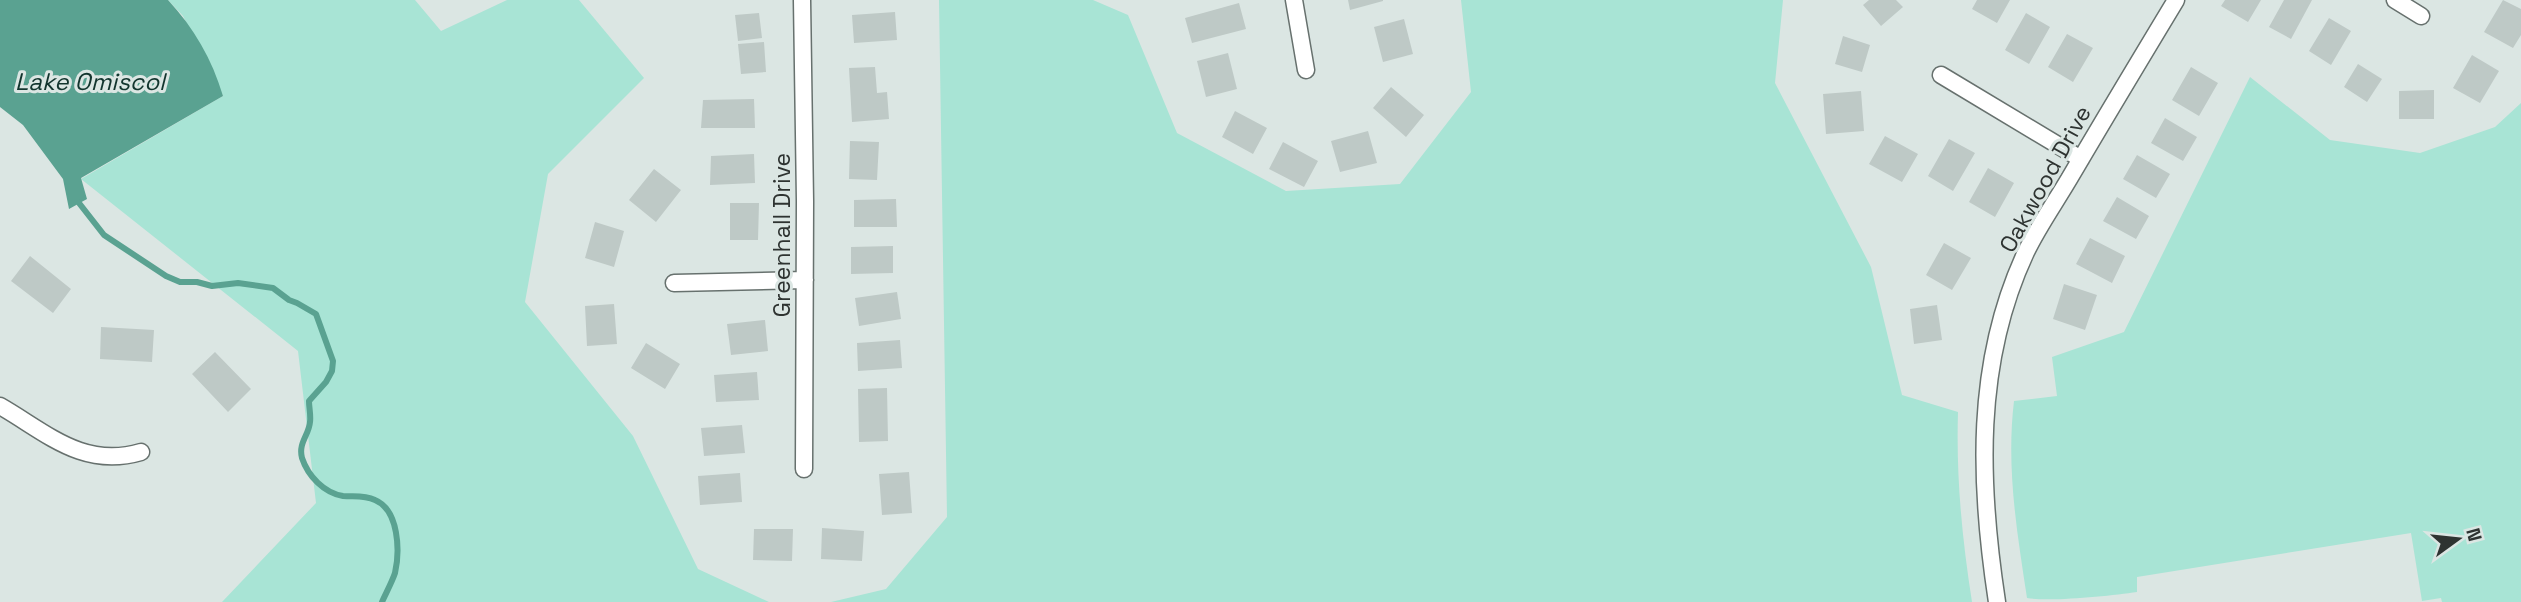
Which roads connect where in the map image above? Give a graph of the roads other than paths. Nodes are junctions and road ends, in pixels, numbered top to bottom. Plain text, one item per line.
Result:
1 (802, 0) edge
2 (1294, 0) edge
3 (2176, 0) edge
4 (2395, 0) edge
5 (2421, 16) dead end
6 (1306, 70) dead end
7 (1941, 75) dead end
8 (2081, 159) junction
9 (805, 280) junction
10 (674, 283) dead end
11 (0, 406) edge
12 (141, 452) dead end
13 (804, 469) dead end
14 (1997, 602) edge

1 - 9 street, Greenhall Drive
2 - 6 street
3 - 8 street, Oakwood Drive
4 - 5 street
7 - 8 street
8 - 14 street, Oakwood Drive
9 - 10 street
9 - 13 street, Greenhall Drive
11 - 12 street

